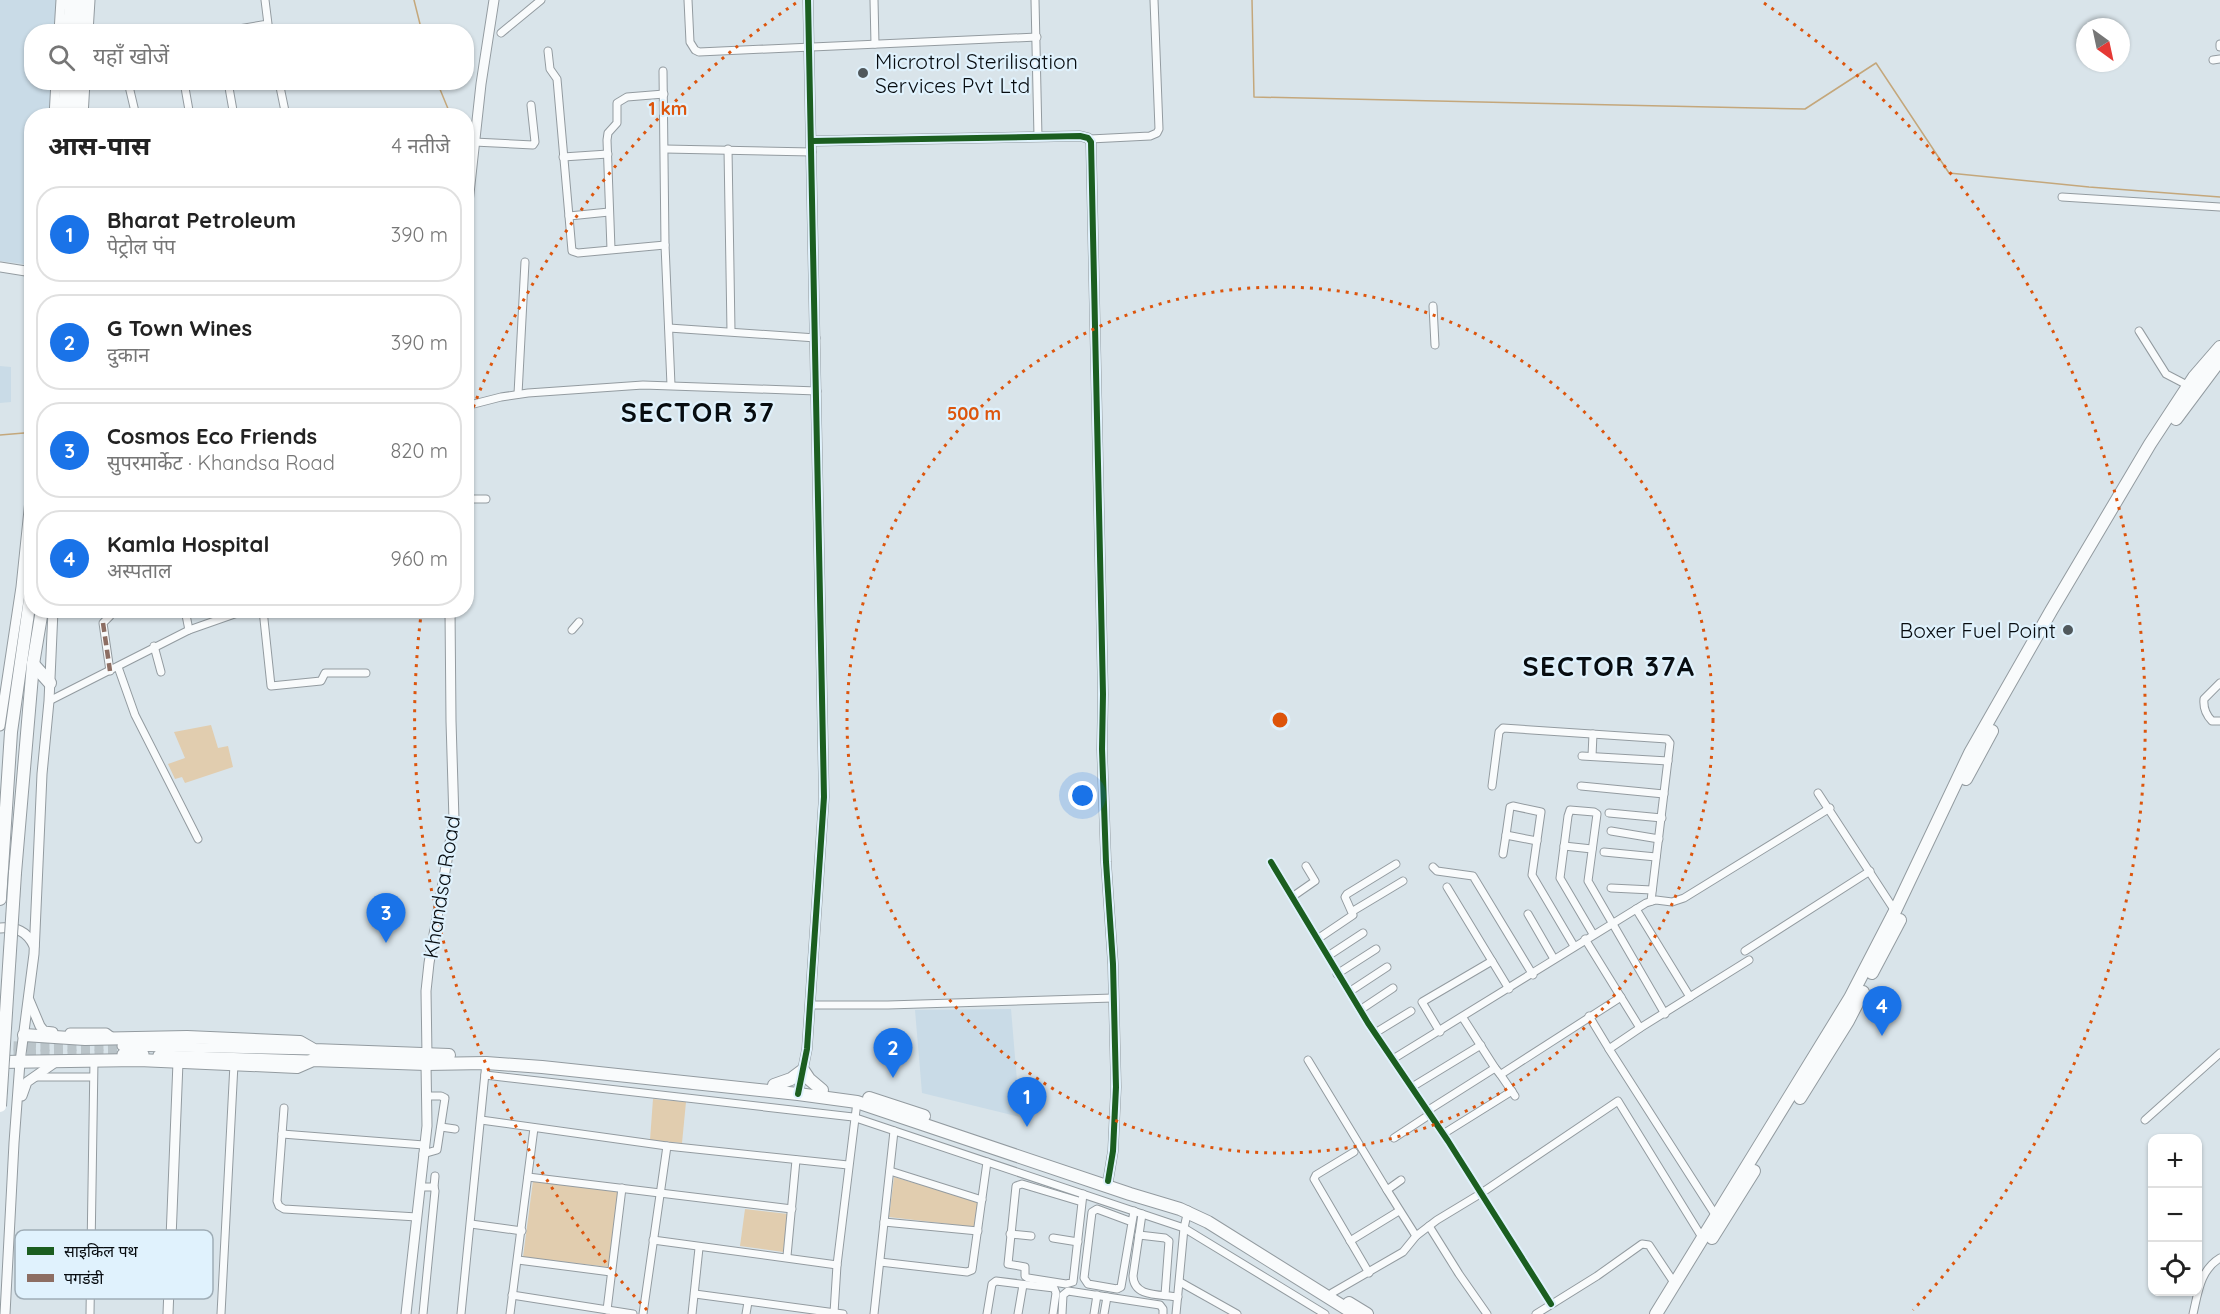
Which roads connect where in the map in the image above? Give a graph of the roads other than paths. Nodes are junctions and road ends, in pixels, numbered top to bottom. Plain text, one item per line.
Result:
1 (61, 0) edge
2 (71, 0) edge
3 (82, 0) edge
4 (90, 0) edge
5 (265, 0) edge
6 (494, 0) edge
7 (541, 0) edge
8 (688, 0) edge
9 (808, 0) edge
10 (874, 0) edge
11 (1035, 0) edge
12 (1154, 0) edge
13 (60, 24) edge
14 (70, 24) edge
15 (80, 24) edge
16 (88, 24) edge
17 (268, 24) edge
18 (501, 33) dead end
19 (1037, 38) junction
20 (875, 44) junction
21 (809, 46) junction
22 (548, 51) dead end
23 (663, 71) dead end
24 (56, 90) edge
25 (66, 90) edge
26 (77, 90) edge
27 (85, 90) edge
28 (130, 90) edge
29 (185, 90) edge
30 (229, 90) edge
31 (281, 90) edge
32 (664, 94) junction
33 (531, 105) dead end
34 (54, 108) edge
35 (64, 108) edge
36 (75, 108) edge
37 (83, 108) edge
38 (134, 108) edge
39 (189, 108) edge
40 (233, 108) edge
41 (284, 108) edge
42 (1038, 137) junction
43 (1090, 139) junction
44 (474, 142) joint
45 (812, 146) junction
46 (728, 149) junction
47 (665, 150) junction
48 (608, 154) junction
49 (563, 157) junction
50 (2062, 197) dead end
51 (2220, 207) edge
52 (609, 212) junction
53 (569, 216) junction
54 (665, 245) junction
55 (611, 249) junction
56 (525, 262) dead end
57 (0, 267) edge
58 (24, 271) edge
59 (1433, 306) dead end
60 (669, 328) junction
61 (731, 331) junction
62 (2139, 331) dead end
63 (816, 338) junction
64 (1435, 345) dead end
65 (2220, 347) edge
66 (2220, 360) edge
67 (671, 385) junction
68 (2189, 386) junction
69 (817, 391) junction
70 (518, 394) junction
71 (474, 403) edge
72 (474, 499) edge
73 (486, 499) dead end
74 (24, 596) edge
75 (2051, 617) junction
76 (27, 618) edge
77 (41, 618) edge
78 (53, 618) edge
79 (108, 618) edge
80 (187, 618) edge
81 (223, 618) edge
82 (264, 618) edge
83 (450, 618) edge
84 (579, 622) dead end
85 (26, 627) junction
86 (189, 630) junction
87 (572, 630) dead end
88 (154, 646) junction
89 (13, 648) junction
90 (33, 664) junction
91 (118, 667) junction
92 (110, 670) junction
93 (161, 672) dead end
94 (366, 674) dead end
95 (50, 683) junction
96 (2220, 683) edge
97 (49, 701) junction
98 (2220, 721) edge
99 (0, 726) edge
100 (1593, 734) junction
101 (1581, 756) dead end
102 (1592, 756) junction
103 (1668, 761) junction
104 (1492, 786) dead end
105 (1581, 786) dead end
106 (1818, 793) dead end
107 (1664, 794) junction
108 (1830, 808) junction
109 (1609, 813) dead end
110 (1662, 818) junction
111 (1611, 831) dead end
112 (1506, 836) junction
113 (198, 839) dead end
114 (1659, 839) junction
115 (1537, 841) junction
116 (1564, 846) junction
117 (1592, 849) junction
118 (1605, 852) dead end
119 (1503, 854) dead end
120 (1656, 857) junction
121 (1271, 862) dead end
122 (1396, 864) dead end
123 (1306, 866) dead end
124 (1433, 867) dead end
125 (1870, 871) junction
126 (1, 872) edge
127 (1403, 880) dead end
128 (1447, 887) dead end
129 (1611, 888) dead end
130 (1652, 891) junction
131 (1292, 897) junction
132 (0, 899) edge
133 (1651, 901) junction
134 (1636, 909) junction
135 (1353, 911) junction
136 (1528, 914) dead end
137 (1898, 915) junction
138 (1612, 923) junction
139 (0, 928) edge
140 (1363, 933) dead end
141 (1593, 934) junction
142 (1318, 938) junction
143 (1585, 939) junction
144 (1574, 946) junction
145 (34, 948) junction
146 (1376, 950) dead end
147 (1745, 951) dead end
148 (1328, 956) junction
149 (1554, 959) junction
150 (1491, 960) junction
151 (1749, 960) dead end
152 (1387, 968) dead end
153 (1337, 974) junction
154 (1533, 975) junction
155 (1393, 988) dead end
156 (1509, 989) junction
157 (1349, 992) junction
158 (1621, 997) junction
159 (1690, 997) junction
160 (28, 998) junction
161 (1113, 998) junction
162 (810, 1005) junction
163 (1360, 1010) junction
164 (1410, 1011) dead end
165 (1665, 1014) junction
166 (1589, 1016) junction
167 (1463, 1018) junction
168 (1640, 1028) junction
169 (1440, 1032) junction
170 (1375, 1033) junction
171 (0, 1034) edge
172 (30, 1035) junction
173 (1481, 1045) junction
174 (119, 1046) junction
175 (1610, 1049) junction
176 (2220, 1053) edge
177 (313, 1055) junction
178 (427, 1059) junction
179 (1393, 1059) junction
180 (59, 1060) junction
181 (94, 1060) junction
182 (1308, 1060) dead end
183 (0, 1062) edge
184 (20, 1062) junction
185 (178, 1062) junction
186 (521, 1062) junction
187 (234, 1064) junction
188 (486, 1069) junction
189 (803, 1070) junction
190 (1498, 1071) junction
191 (32, 1077) junction
192 (93, 1077) junction
193 (0, 1081) edge
194 (19, 1082) junction
195 (774, 1085) junction
196 (1412, 1087) junction
197 (822, 1090) junction
198 (799, 1091) junction
199 (426, 1096) junction
200 (856, 1102) junction
201 (0, 1106) edge
202 (284, 1108) dead end
203 (901, 1112) junction
204 (1428, 1113) junction
205 (854, 1117) junction
206 (481, 1120) junction
207 (2145, 1120) dead end
208 (441, 1127) junction
209 (534, 1128) junction
210 (455, 1129) dead end
211 (15, 1131) junction
212 (894, 1131) junction
213 (282, 1134) junction
214 (1443, 1134) junction
215 (1394, 1138) dead end
216 (667, 1146) junction
217 (422, 1148) junction
218 (1354, 1152) dead end
219 (796, 1160) junction
220 (987, 1162) junction
221 (848, 1165) junction
222 (890, 1171) junction
223 (435, 1176) dead end
224 (528, 1177) junction
225 (1401, 1180) dead end
226 (1108, 1181) junction
227 (420, 1187) junction
228 (434, 1187) junction
229 (622, 1188) junction
230 (1387, 1190) junction
231 (661, 1192) junction
232 (1480, 1194) junction
233 (1082, 1198) junction
234 (982, 1200) junction
235 (792, 1209) junction
236 (1188, 1210) junction
237 (1134, 1211) junction
238 (1400, 1211) junction
239 (1142, 1214) junction
240 (415, 1217) junction
241 (1719, 1219) junction
242 (884, 1222) junction
243 (1132, 1222) junction
244 (471, 1224) junction
245 (1429, 1226) junction
246 (1184, 1228) junction
247 (91, 1230) edge
248 (172, 1230) edge
249 (522, 1231) junction
250 (978, 1231) junction
251 (1010, 1234) junction
252 (1139, 1235) junction
253 (1031, 1236) dead end
254 (1416, 1236) junction
255 (1053, 1238) dead end
256 (1703, 1239) junction
257 (653, 1240) junction
258 (1350, 1241) junction
259 (1078, 1242) junction
260 (699, 1248) junction
261 (1259, 1251) junction
262 (787, 1256) junction
263 (2220, 1258) edge
264 (518, 1260) junction
265 (880, 1262) junction
266 (837, 1264) junction
267 (611, 1272) junction
268 (1369, 1273) junction
269 (1180, 1281) junction
270 (1675, 1284) junction
271 (1025, 1285) junction
272 (1332, 1293) junction
273 (694, 1294) junction
274 (512, 1295) junction
275 (1096, 1295) junction
276 (1166, 1295) junction
277 (1107, 1297) junction
278 (1178, 1297) junction
279 (90, 1299) edge
280 (169, 1299) edge
281 (748, 1302) junction
282 (1551, 1304) junction
283 (607, 1310) junction
284 (795, 1311) edge
285 (1226, 1311) edge
286 (834, 1313) edge
287 (5, 1314) edge
288 (90, 1314) edge
289 (168, 1314) edge
290 (221, 1314) edge
291 (404, 1314) edge
292 (423, 1314) edge
293 (461, 1314) edge
294 (510, 1314) edge
295 (633, 1314) edge
296 (643, 1314) edge
297 (692, 1314) edge
298 (746, 1314) edge
299 (843, 1314) edge
300 (874, 1314) edge
301 (987, 1314) edge
302 (1018, 1314) edge
303 (1023, 1314) edge
304 (1053, 1314) edge
305 (1062, 1314) edge
306 (1094, 1314) edge
307 (1104, 1314) edge
308 (1163, 1314) edge
309 (1176, 1314) edge
310 (1238, 1314) edge
311 (1325, 1314) edge
312 (1355, 1314) edge
313 (1366, 1314) edge
314 (1487, 1314) edge
315 (1536, 1314) edge
316 (1656, 1314) edge
317 (1665, 1314) edge
318 (2193, 1314) edge

1 - 13 street
2 - 14 highway
3 - 15 highway
4 - 16 street
5 - 17 street
6 - 44 street
7 - 18 street
8 - 21 street
9 - 21 street
10 - 20 street
11 - 19 street
12 - 43 street
19 - 20 street
19 - 42 street
20 - 21 street
21 - 45 street
22 - 49 street
23 - 32 street
24 - 34 street
25 - 35 highway
26 - 36 highway
27 - 37 street
28 - 38 street
29 - 39 street
30 - 40 street
31 - 41 street
32 - 47 street
32 - 48 street
33 - 44 street
42 - 43 street
42 - 45 street
43 - 161 street
45 - 46 street
45 - 63 street
46 - 47 street
46 - 61 street
47 - 54 street
48 - 49 street
48 - 52 street
49 - 53 street
50 - 51 street
52 - 53 street
52 - 55 street
53 - 55 street
54 - 55 street
54 - 60 street
56 - 70 street
57 - 58 street
59 - 64 street
60 - 61 street
60 - 67 street
61 - 63 street
62 - 68 street
63 - 69 street
65 - 68 highway
66 - 75 highway
67 - 69 street
67 - 70 street
68 - 75 highway
69 - 162 street
70 - 71 street
72 - 73 street
74 - 89 street
75 - 137 highway
76 - 85 highway
77 - 90 highway
78 - 95 street
79 - 92 street
80 - 86 street
81 - 86 street
82 - 94 street
83 - 178 street, Khandsa Road
84 - 87 street
85 - 89 highway
85 - 126 highway
86 - 88 street
88 - 91 street
88 - 93 street
89 - 99 street
90 - 95 highway
90 - 201 highway, bridge
91 - 92 street
91 - 113 street
92 - 97 street
95 - 97 street
96 - 98 street
97 - 145 street
100 - 102 street
100 - 103 street
100 - 104 street
101 - 102 street
102 - 103 street
103 - 107 street
105 - 107 street
106 - 108 street
107 - 110 street
108 - 125 street
108 - 133 street
109 - 110 street
110 - 114 street
111 - 114 street
112 - 115 street
112 - 115 street
112 - 119 street
114 - 120 street
115 - 144 street
116 - 117 street
116 - 117 street
116 - 141 street
117 - 138 street
118 - 120 street
120 - 130 street
121 - 131 street
122 - 135 street
123 - 131 street
124 - 154 street
125 - 137 street
125 - 147 street
126 - 132 highway
127 - 135 street
128 - 150 street
129 - 130 street
130 - 133 street
131 - 142 street
133 - 134 street
134 - 138 street
134 - 159 street
135 - 142 street
136 - 149 street
137 - 241 highway
138 - 141 street
138 - 165 street
139 - 145 street
140 - 148 street
141 - 143 street
142 - 148 street
143 - 144 street
143 - 158 street
144 - 149 street
145 - 160 street
146 - 153 street
148 - 153 street
149 - 154 street
150 - 156 street
150 - 169 street
151 - 159 street
152 - 157 street
153 - 157 street
154 - 156 street
155 - 163 street
156 - 167 street
157 - 163 street
158 - 166 street
158 - 168 street
159 - 165 street
160 - 172 street
160 - 174 street
161 - 162 street
161 - 226 street
162 - 189 street
163 - 170 street
164 - 170 street
165 - 168 street
166 - 175 street
166 - 190 street
167 - 169 street
167 - 173 street
168 - 175 street
169 - 179 street
170 - 179 street
171 - 172 street
172 - 174 highway
172 - 184 street
173 - 190 street
173 - 196 street
174 - 177 street
174 - 177 highway
175 - 241 street
176 - 207 street
177 - 178 highway
177 - 187 highway
178 - 186 highway
178 - 188 highway
178 - 199 street, Khandsa Road
179 - 196 street
180 - 181 highway
180 - 184 highway
180 - 191 street
181 - 185 highway
181 - 192 street
182 - 230 street
183 - 184 highway
184 - 194 street
185 - 187 highway
185 - 248 street
186 - 188 highway
186 - 195 highway
186 - 198 highway
187 - 290 street
188 - 205 street
188 - 206 street
189 - 195 highway
189 - 197 highway
189 - 198 street
190 - 204 street
190 - 214 street
191 - 192 street
191 - 211 street
192 - 247 street
193 - 194 street
194 - 211 street
195 - 198 highway
196 - 204 street
197 - 198 highway
197 - 203 highway
198 - 200 highway
199 - 208 street
199 - 217 street, Khandsa Road
200 - 203 highway
200 - 205 street
202 - 213 street
203 - 226 highway
203 - 236 highway
204 - 214 street
204 - 215 street
205 - 212 street
205 - 221 street
206 - 209 street
206 - 244 street
208 - 210 street
208 - 217 street
209 - 216 street
209 - 224 street
211 - 287 street
212 - 220 street
212 - 222 street
213 - 217 street
213 - 240 street
214 - 232 street
216 - 219 street
216 - 231 street
217 - 227 street, Khandsa Road
217 - 240 street, Khandsa Road
218 - 258 street
219 - 221 street
219 - 235 street
220 - 233 street
220 - 234 street
221 - 266 street
222 - 234 street
222 - 242 street
223 - 228 street
224 - 229 street
224 - 249 street
225 - 230 street
226 - 236 highway
227 - 228 street
227 - 240 street, Khandsa Road
228 - 292 street
229 - 231 street
229 - 267 street
230 - 238 street
231 - 235 street
231 - 257 street
232 - 245 street
232 - 256 street
232 - 282 street
233 - 237 street
233 - 251 street
233 - 259 street
234 - 250 street
235 - 262 street
236 - 246 street
236 - 261 highway
237 - 239 street
237 - 243 street
238 - 254 street
238 - 258 street
239 - 246 street
239 - 252 street
240 - 291 street, Khandsa Road
241 - 256 highway
241 - 317 highway
242 - 250 street
242 - 265 street
243 - 243 street
244 - 249 street
244 - 293 street
245 - 254 street
245 - 314 street
246 - 269 street
246 - 311 street
249 - 264 street
250 - 265 street
251 - 253 street
251 - 259 street
252 - 276 street
252 - 276 street
254 - 268 street
255 - 259 street
256 - 270 highway
257 - 260 street
257 - 296 street
258 - 268 street
260 - 262 street
260 - 273 street
261 - 272 highway
261 - 312 highway
262 - 266 street
263 - 318 street
264 - 267 street
264 - 274 street
265 - 300 street
266 - 286 street
267 - 283 street
268 - 272 street
269 - 278 street
269 - 285 street
270 - 282 street
270 - 316 highway
271 - 301 street
271 - 302 street
271 - 303 street
271 - 304 street
272 - 313 highway
273 - 281 street
273 - 297 street
274 - 283 street
274 - 294 street
275 - 277 street
275 - 305 street
275 - 306 street
276 - 278 street
277 - 307 street
277 - 308 street
278 - 309 street
279 - 288 street
280 - 289 street
281 - 284 street
281 - 298 street
282 - 315 street
283 - 295 street
284 - 286 street
285 - 310 street
286 - 299 street

